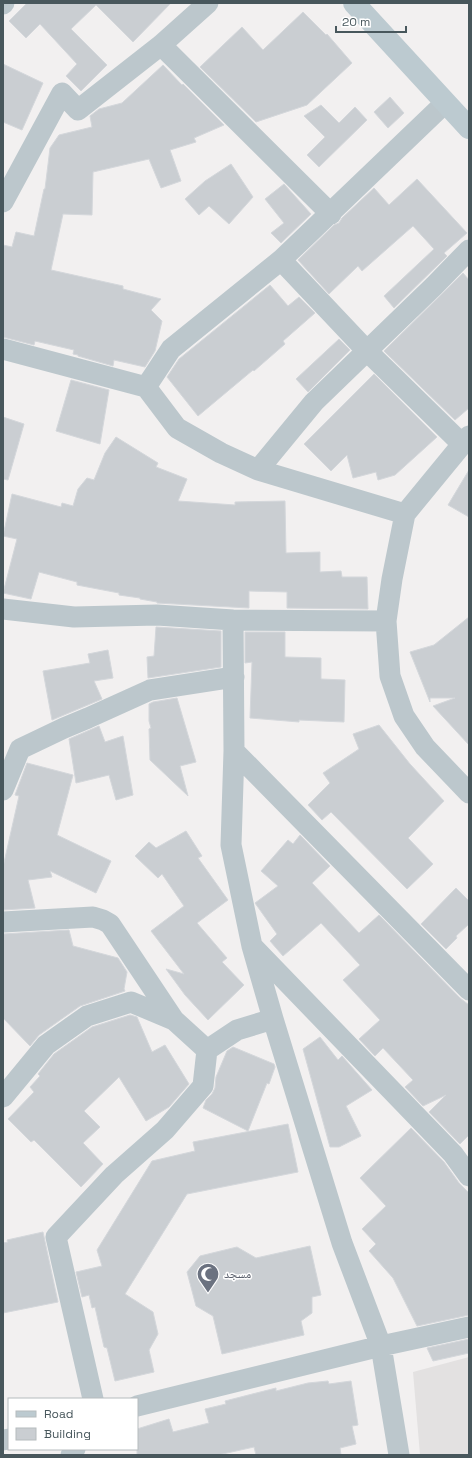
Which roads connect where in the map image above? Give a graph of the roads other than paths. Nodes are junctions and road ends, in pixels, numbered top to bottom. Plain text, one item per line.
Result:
1 (208, 3) edge
2 (354, 3) edge
3 (161, 45) junction
4 (445, 103) junction
5 (468, 126) edge
6 (3, 202) edge
7 (331, 214) junction
8 (469, 250) edge
9 (282, 260) junction
10 (3, 349) edge
11 (367, 351) junction
12 (146, 387) junction
13 (466, 440) edge
14 (258, 470) junction
15 (405, 514) junction
16 (3, 609) edge
17 (233, 620) junction
18 (386, 622) junction
19 (234, 677) junction
20 (234, 751) junction
21 (3, 790) edge
22 (469, 793) edge
23 (3, 922) edge
24 (252, 946) junction
25 (469, 990) edge
26 (273, 1019) junction
27 (174, 1020) junction
28 (207, 1050) junction
29 (3, 1097) edge
30 (469, 1176) edge
31 (469, 1327) edge
32 (381, 1346) junction
33 (92, 1398) edge
34 (138, 1406) edge
35 (399, 1455) edge

1 - 3 street
2 - 4 street
3 - 6 street
3 - 7 street
4 - 5 street
4 - 7 street
7 - 9 street
8 - 11 street
9 - 11 street
9 - 12 street
10 - 12 street
11 - 13 street
11 - 14 street
12 - 14 street
13 - 15 street
14 - 15 street
15 - 18 street
16 - 17 street
17 - 18 street
17 - 19 street
18 - 22 street
19 - 20 street
19 - 21 street
20 - 24 street
20 - 25 street
23 - 27 street
24 - 26 street
24 - 30 street
26 - 28 street
26 - 32 street
27 - 28 street
27 - 29 street
28 - 33 street
31 - 32 street
32 - 34 street
32 - 35 street

